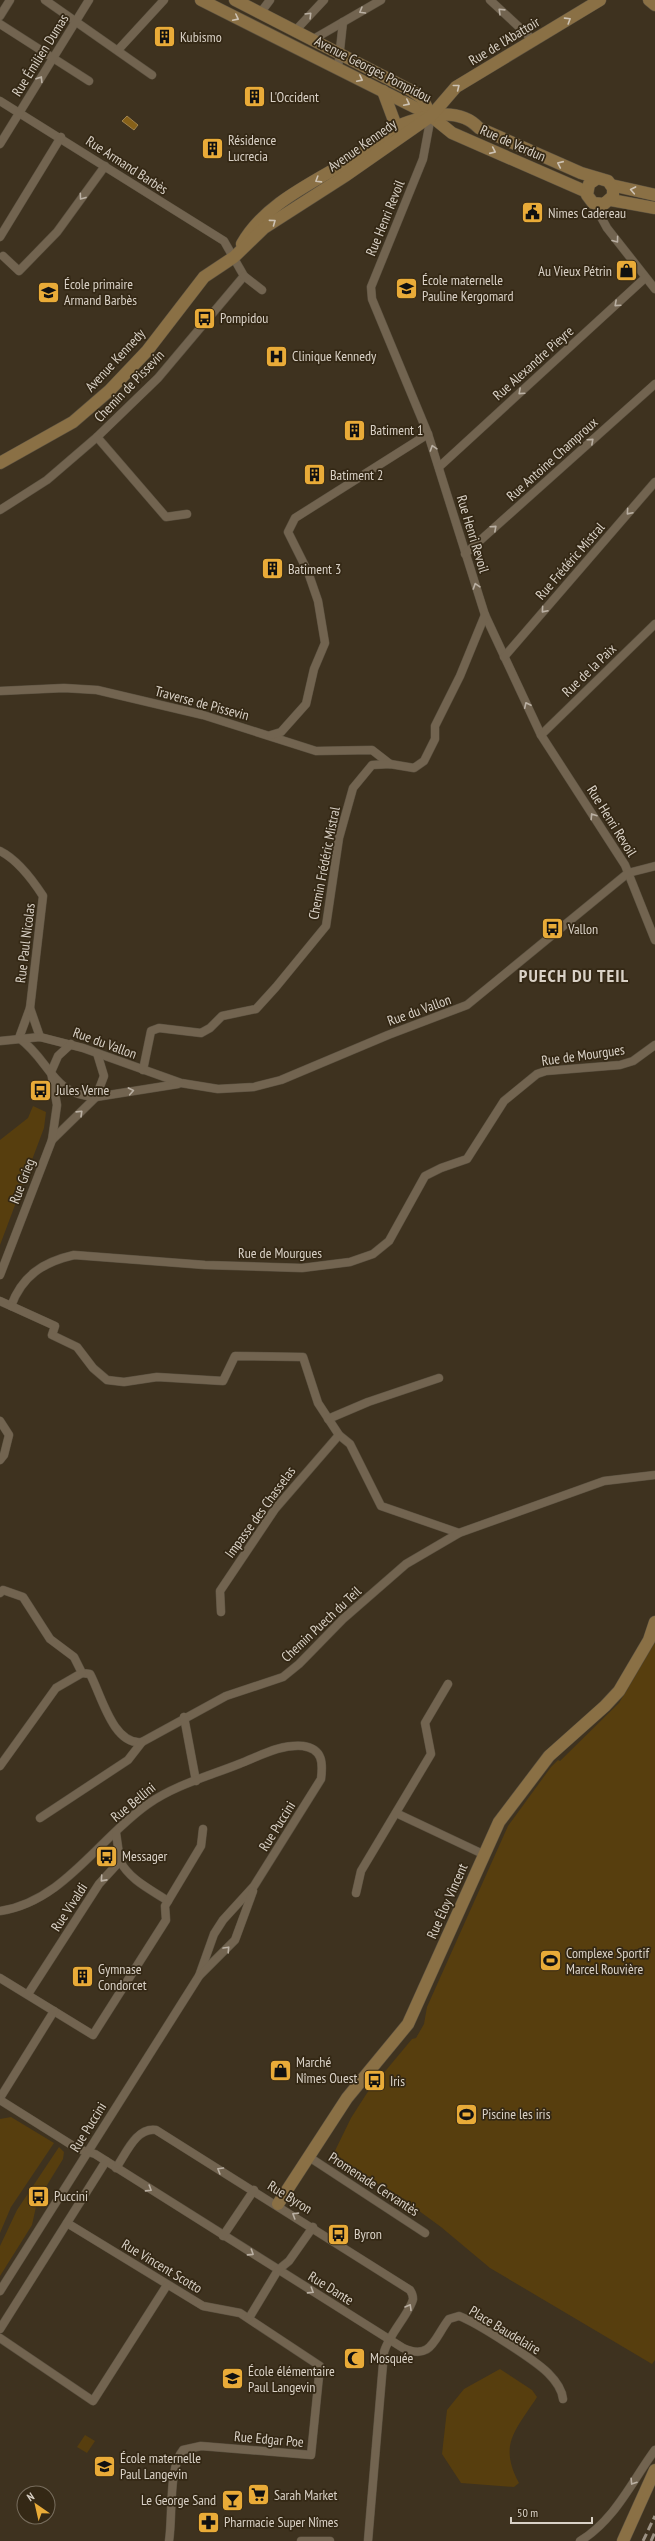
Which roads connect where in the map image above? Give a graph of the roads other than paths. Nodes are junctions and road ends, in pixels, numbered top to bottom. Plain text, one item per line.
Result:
1 (10, 0) edge
2 (45, 0) edge
3 (89, 0) edge
4 (164, 0) edge
5 (201, 0) edge
6 (236, 0) edge
7 (270, 0) edge
8 (324, 0) edge
9 (381, 0) edge
10 (490, 0) edge
11 (600, 0) edge
12 (649, 0) edge
13 (655, 6) edge
14 (261, 12) junction
15 (0, 16) edge
16 (77, 20) junction
17 (343, 22) junction
18 (0, 24) edge
19 (295, 31) junction
20 (312, 40) junction
21 (534, 41) junction
22 (118, 50) junction
23 (340, 53) junction
24 (53, 58) junction
25 (338, 68) junction
26 (152, 75) dead end
27 (89, 81) dead end
28 (383, 91) junction
29 (0, 101) edge
30 (19, 112) junction
31 (431, 116) junction
32 (396, 126) junction
33 (61, 137) junction
34 (0, 144) edge
35 (105, 166) junction
36 (596, 179) junction
37 (611, 185) junction
38 (587, 192) junction
39 (655, 195) edge
40 (611, 200) junction
41 (600, 205) junction
42 (655, 208) edge
43 (0, 237) edge
44 (3, 256) dead end
45 (234, 257) junction
46 (244, 276) junction
47 (645, 278) junction
48 (655, 289) edge
49 (262, 290) dead end
50 (655, 384) edge
51 (428, 434) junction
52 (97, 437) junction
53 (0, 463) edge
54 (439, 467) junction
55 (655, 482) edge
56 (0, 510) edge
57 (187, 514) dead end
58 (465, 554) junction
59 (485, 615) junction
60 (655, 624) edge
61 (504, 657) junction
62 (0, 691) edge
63 (271, 735) junction
64 (541, 735) junction
65 (390, 764) junction
66 (0, 851) edge
67 (655, 866) edge
68 (628, 873) junction
69 (655, 940) edge
70 (30, 1008) junction
71 (40, 1037) junction
72 (20, 1038) junction
73 (0, 1041) edge
74 (71, 1044) junction
75 (655, 1045) edge
76 (97, 1053) junction
77 (143, 1070) junction
78 (51, 1072) junction
79 (181, 1083) junction
80 (96, 1097) junction
81 (52, 1140) junction
82 (0, 1275) edge
83 (0, 1301) edge
84 (11, 1306) junction
85 (439, 1378) dead end
86 (328, 1419) junction
87 (0, 1421) edge
88 (339, 1435) junction
89 (0, 1460) edge
90 (655, 1475) edge
91 (459, 1533) junction
92 (0, 1593) edge
93 (221, 1612) dead end
94 (655, 1622) edge
95 (82, 1673) junction
96 (448, 1684) dead end
97 (184, 1718) junction
98 (142, 1742) junction
99 (0, 1766) edge
100 (321, 1779) joint
101 (196, 1781) junction
102 (396, 1813) junction
103 (40, 1818) dead end
104 (204, 1829) dead end
105 (116, 1833) junction
106 (485, 1855) junction
107 (120, 1861) junction
108 (254, 1886) junction
109 (356, 1893) dead end
110 (168, 1901) junction
111 (0, 1912) edge
112 (199, 1976) junction
113 (0, 1978) edge
114 (28, 1994) junction
115 (54, 2011) junction
116 (0, 2099) edge
117 (88, 2152) junction
118 (309, 2157) junction
119 (106, 2161) junction
120 (116, 2168) junction
121 (254, 2190) junction
122 (278, 2204) junction
123 (67, 2223) junction
124 (313, 2226) junction
125 (425, 2233) dead end
126 (224, 2236) junction
127 (278, 2270) junction
128 (167, 2285) junction
129 (0, 2292) edge
130 (249, 2318) junction
131 (0, 2329) edge
132 (0, 2338) edge
133 (388, 2339) junction
134 (563, 2399) dead end
135 (655, 2450) edge
136 (655, 2470) edge
137 (318, 2540) edge
138 (169, 2541) edge
139 (301, 2541) edge
140 (330, 2541) edge
141 (368, 2541) edge
142 (580, 2541) edge
143 (623, 2541) edge

1 - 15 street
2 - 16 street
3 - 16 street, Rue Émilien Dumas
4 - 22 street
5 -> 25 main road, Avenue Georges Pompidou
6 - 14 main road, Avenue Georges Pompidou
7 - 14 street
19 -> 8 street
9 -> 17 street
21 -> 10 street
21 -> 11 main road, Rue de l'Abattoir
12 - 13 main road
14 - 19 main road, Avenue Georges Pompidou
16 - 22 street
16 - 24 street, Rue Émilien Dumas
17 - 20 street
17 - 23 street
18 - 24 street
19 - 20 main road, Avenue Georges Pompidou
20 - 23 main road, Avenue Georges Pompidou
31 -> 21 main road, Rue de l'Abattoir
22 - 26 street
23 - 25 street
23 - 31 main road, Avenue Georges Pompidou
24 - 27 street
30 -> 24 street, Rue Émilien Dumas
25 -> 28 main road, Avenue Georges Pompidou
28 -> 31 main road, Avenue Georges Pompidou
28 - 32 main road
29 - 30 street, Rue Armand Barbès
30 - 33 street, Rue Armand Barbès
30 - 34 street, Rue Émilien Dumas
31 - 32 main road
36 -> 31 main road, Rue de Verdun
31 -> 38 main road, Rue de Verdun
45 -> 31 main road, Avenue Kennedy
31 - 51 street, Rue Henri Revoil
32 -> 45 main road, Avenue Kennedy
33 - 35 street, Rue Armand Barbès
33 - 43 street
35 -> 44 street
35 - 45 street, Rue Armand Barbès
36 - 37 main road, Rue de Verdun
36 - 38 main road
39 -> 37 main road, Rue de Verdun
37 - 40 main road
38 - 41 main road, Rue de Verdun
40 - 41 main road
40 - 42 main road
41 -> 47 street
45 - 46 street
45 - 53 main road, Avenue Kennedy
46 - 49 street
46 - 52 street, Chemin de Pissevin
47 - 48 street
47 -> 54 street, Rue Alexandre Pieyre
58 -> 50 street, Rue Antoine Champroux
54 -> 51 street, Rue Henri Revoil
51 - 63 street
52 - 56 street, Chemin de Pissevin
52 - 57 street
54 - 58 street, Rue Henri Revoil
55 -> 61 street, Rue Frédéric Mistral
59 -> 58 street, Rue Henri Revoil
59 - 61 street, Rue Henri Revoil
59 - 65 street, Chemin Frédéric Mistral
60 - 64 street, Rue de la Paix
64 -> 61 street, Rue Henri Revoil
62 - 63 street, Traverse de Pissevin
63 - 65 street, Traverse de Pissevin
68 -> 64 street, Rue Henri Revoil
65 - 77 street, Chemin Frédéric Mistral
66 - 70 street, Rue Paul Nicolas
67 - 68 street
68 - 69 street, Rue Henri Revoil
68 - 79 street, Rue du Vallon
70 - 71 street, Rue Paul Nicolas
70 - 72 street, Rue Paul Nicolas
71 - 72 street, Rue du Vallon
71 - 74 street, Rue du Vallon
72 - 73 street, Rue du Vallon
72 - 78 street, Rue du Vallon
74 - 76 street, Rue du Vallon
74 - 78 street
75 - 84 street, Rue de Mourgues
76 - 77 street, Rue du Vallon
76 - 80 street, Rue Grieg
77 - 79 street, Rue du Vallon
78 - 80 street, Rue du Vallon
78 - 81 street, Rue Grieg
80 -> 79 street, Rue du Vallon
81 -> 80 street, Rue Grieg
81 - 82 street, Rue Grieg
83 - 84 street
84 - 86 street
85 - 86 street
86 - 88 street
87 - 89 street
88 - 91 street
88 - 93 street, Impasse des Chasselas
90 - 91 street, Chemin Puech du Teil
91 - 97 street, Chemin Puech du Teil
92 - 95 street
94 - 106 main road, Rue Éloy Vincent
95 - 98 street
95 - 99 street
96 - 102 street
97 - 98 street, Chemin Puech du Teil
97 - 101 street
98 - 103 street
100 - 101 street, Rue Bellini
100 - 108 street, Rue Puccini
101 - 105 street, Rue Bellini
102 - 106 street
102 - 109 street
104 - 110 street
105 - 107 street
105 - 111 street, Rue Bellini
106 - 118 main road, Rue Éloy Vincent
107 - 110 street
107 -> 114 street, Rue Vivaldi
108 - 112 street, Rue Puccini
112 -> 108 street, Rue Puccini
110 - 115 street
112 - 117 street, Rue Puccini
113 - 114 street
114 - 115 street
115 - 116 street
116 - 117 street, Rue Dante
117 - 119 street, Rue Dante
117 - 129 street, Rue Puccini
118 - 122 main road, Rue Éloy Vincent
118 - 125 street, Promenade Cervantès
119 - 120 street, Rue Dante
119 - 123 street
121 -> 120 street, Rue Byron
120 -> 126 street, Rue Dante
121 - 122 street, Rue Byron
121 - 126 street
124 -> 122 street, Rue Byron
123 - 128 street, Rue Vincent Scotto
123 - 131 street
124 - 127 street
133 -> 124 street, Rue Byron
126 -> 127 street, Rue Dante
127 - 130 street
127 -> 133 street, Rue Dante
128 - 130 street, Rue Vincent Scotto
128 - 132 street
130 - 138 street, Rue Edgar Poe
133 - 134 street, Place Baudelaire
133 - 141 street
135 -> 142 street
136 - 143 main road
137 - 139 street
137 - 140 street

